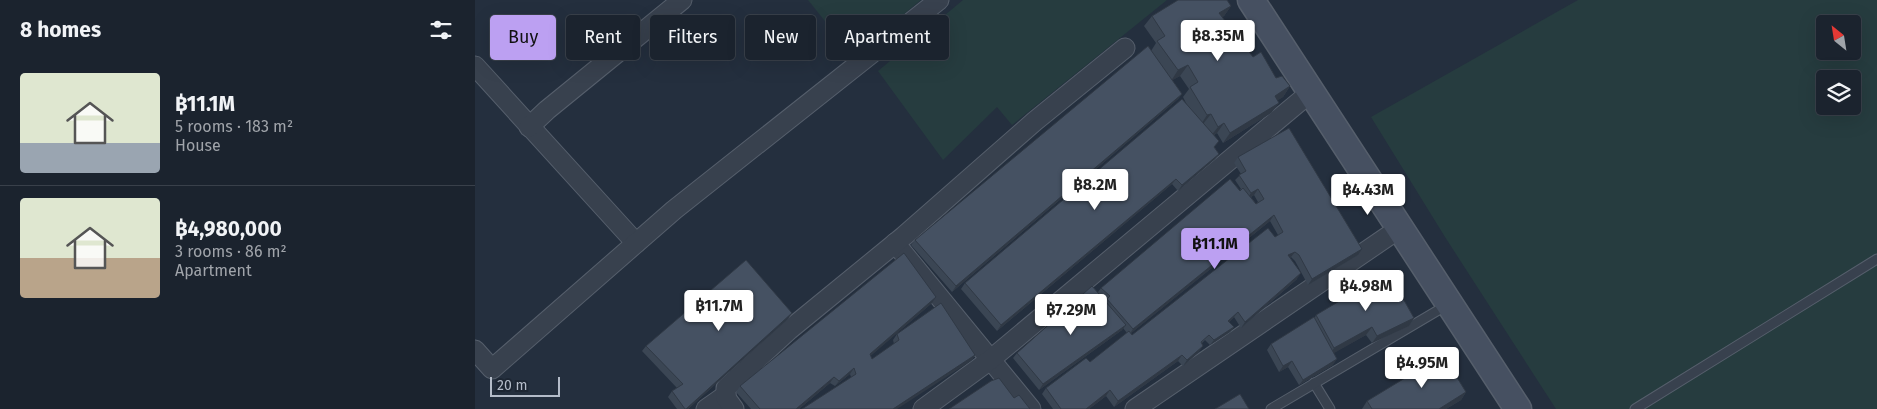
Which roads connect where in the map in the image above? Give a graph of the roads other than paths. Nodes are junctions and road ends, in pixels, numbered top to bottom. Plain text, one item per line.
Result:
1 (682, 0) edge
2 (939, 0) edge
3 (1251, 0) edge
4 (1125, 48) dead end
5 (475, 66) edge
6 (1311, 92) junction
7 (529, 127) junction
8 (1401, 228) junction
9 (895, 242) junction
10 (636, 243) junction
11 (1877, 260) edge
12 (1449, 304) junction
13 (475, 350) edge
14 (990, 360) junction
15 (1314, 384) junction
16 (730, 402) edge
17 (1512, 404) edge
18 (706, 409) edge
19 (923, 409) edge
20 (1031, 409) edge
21 (1135, 409) edge
22 (1271, 409) edge
23 (1330, 409) edge
24 (1635, 409) edge

1 - 7 street
2 - 10 street
3 - 6 street
4 - 9 street
5 - 7 street
6 - 8 street
6 - 14 street
7 - 10 street
8 - 12 street
8 - 21 street
9 - 14 street
9 - 16 street
10 - 13 street
11 - 24 lane
12 - 15 lane
12 - 17 street
14 - 19 street
14 - 20 street
15 - 22 lane
15 - 23 lane
16 - 18 street

